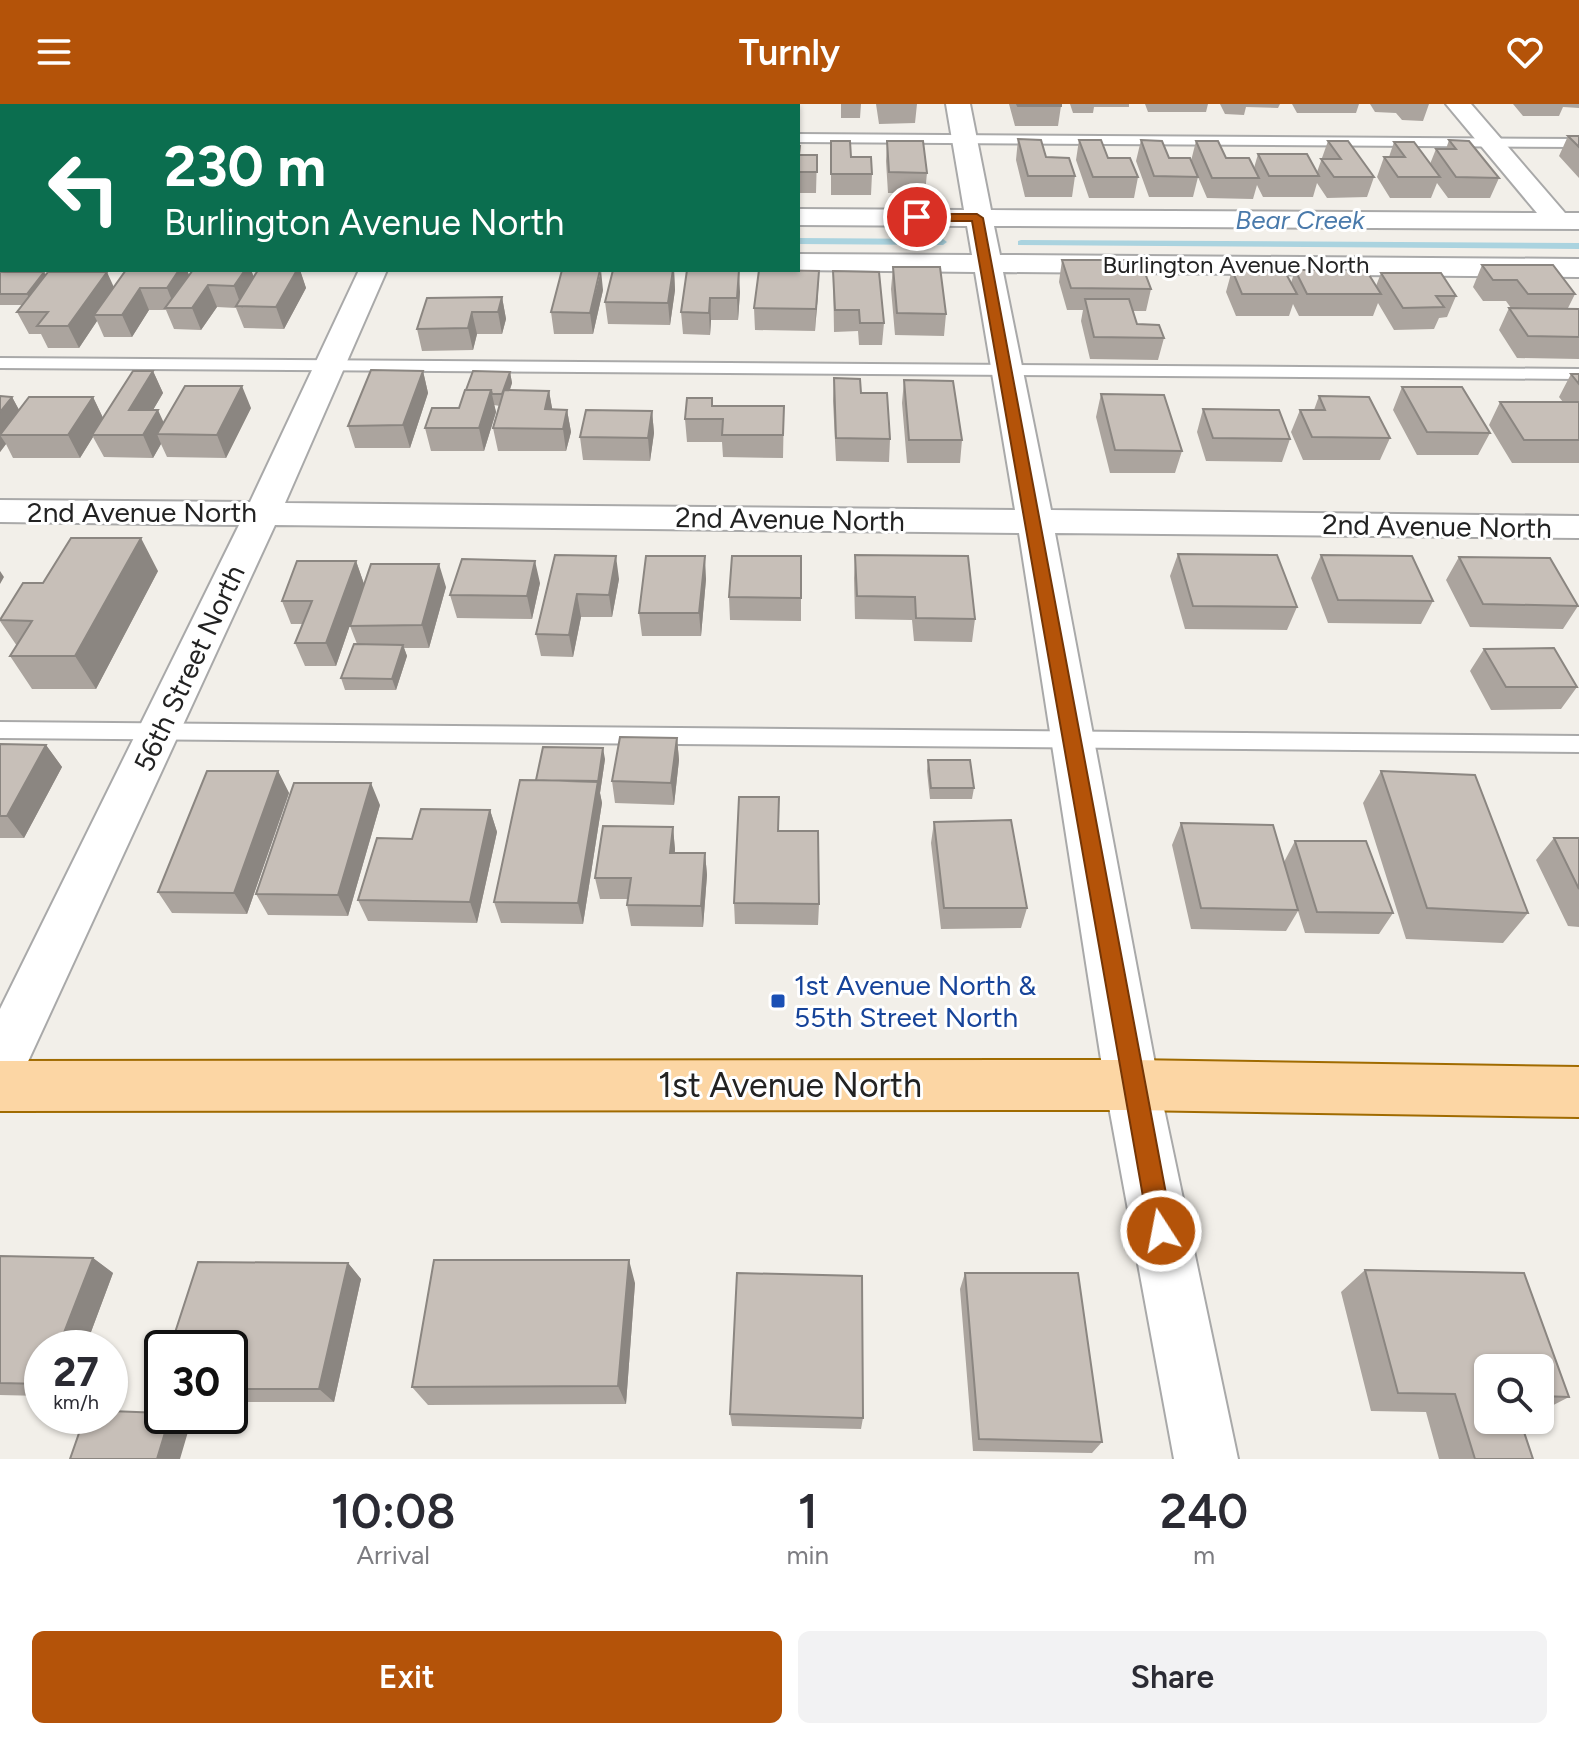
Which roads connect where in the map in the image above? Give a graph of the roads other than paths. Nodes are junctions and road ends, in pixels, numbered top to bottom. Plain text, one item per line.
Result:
1 (1458, 104) edge
2 (961, 122) edge
3 (800, 138) edge
4 (1490, 142) junction
5 (1579, 143) edge
6 (800, 217) edge
7 (977, 218) junction
8 (1568, 221) edge
9 (800, 262) edge
10 (985, 264) junction
11 (1579, 268) edge
12 (372, 272) edge
13 (0, 363) edge
14 (330, 365) junction
15 (1005, 368) junction
16 (1579, 374) edge
17 (0, 511) edge
18 (263, 513) junction
19 (1035, 522) junction
20 (1579, 527) edge
21 (0, 730) edge
22 (158, 732) junction
23 (1073, 741) junction
24 (1579, 744) edge
25 (0, 1064) edge
26 (1132, 1085) junction
27 (0, 1086) edge
28 (1579, 1092) edge
29 (1206, 1459) edge

1 - 4 street
2 - 3 lane
2 - 4 lane
2 - 7 street
4 - 5 lane
4 - 8 street
6 - 7 street, Burlington Avenue North
7 - 8 street, Burlington Avenue North
7 - 10 street
9 - 10 street, Burlington Avenue North
10 - 11 street, Burlington Avenue North
10 - 15 street
12 - 14 street, 56th Street North
13 - 14 lane
14 - 15 lane
14 - 18 street, 56th Street North
15 - 16 lane
15 - 19 street
17 - 18 street, 2nd Avenue North
18 - 19 street, 2nd Avenue North
18 - 22 street, 56th Street North
19 - 20 street, 2nd Avenue North
19 - 23 street
21 - 22 lane
22 - 23 lane
22 - 25 street, 56th Street North
23 - 24 lane
23 - 26 street
26 - 27 main road, 1st Avenue North
26 - 28 main road, 1st Avenue North
26 - 29 street

